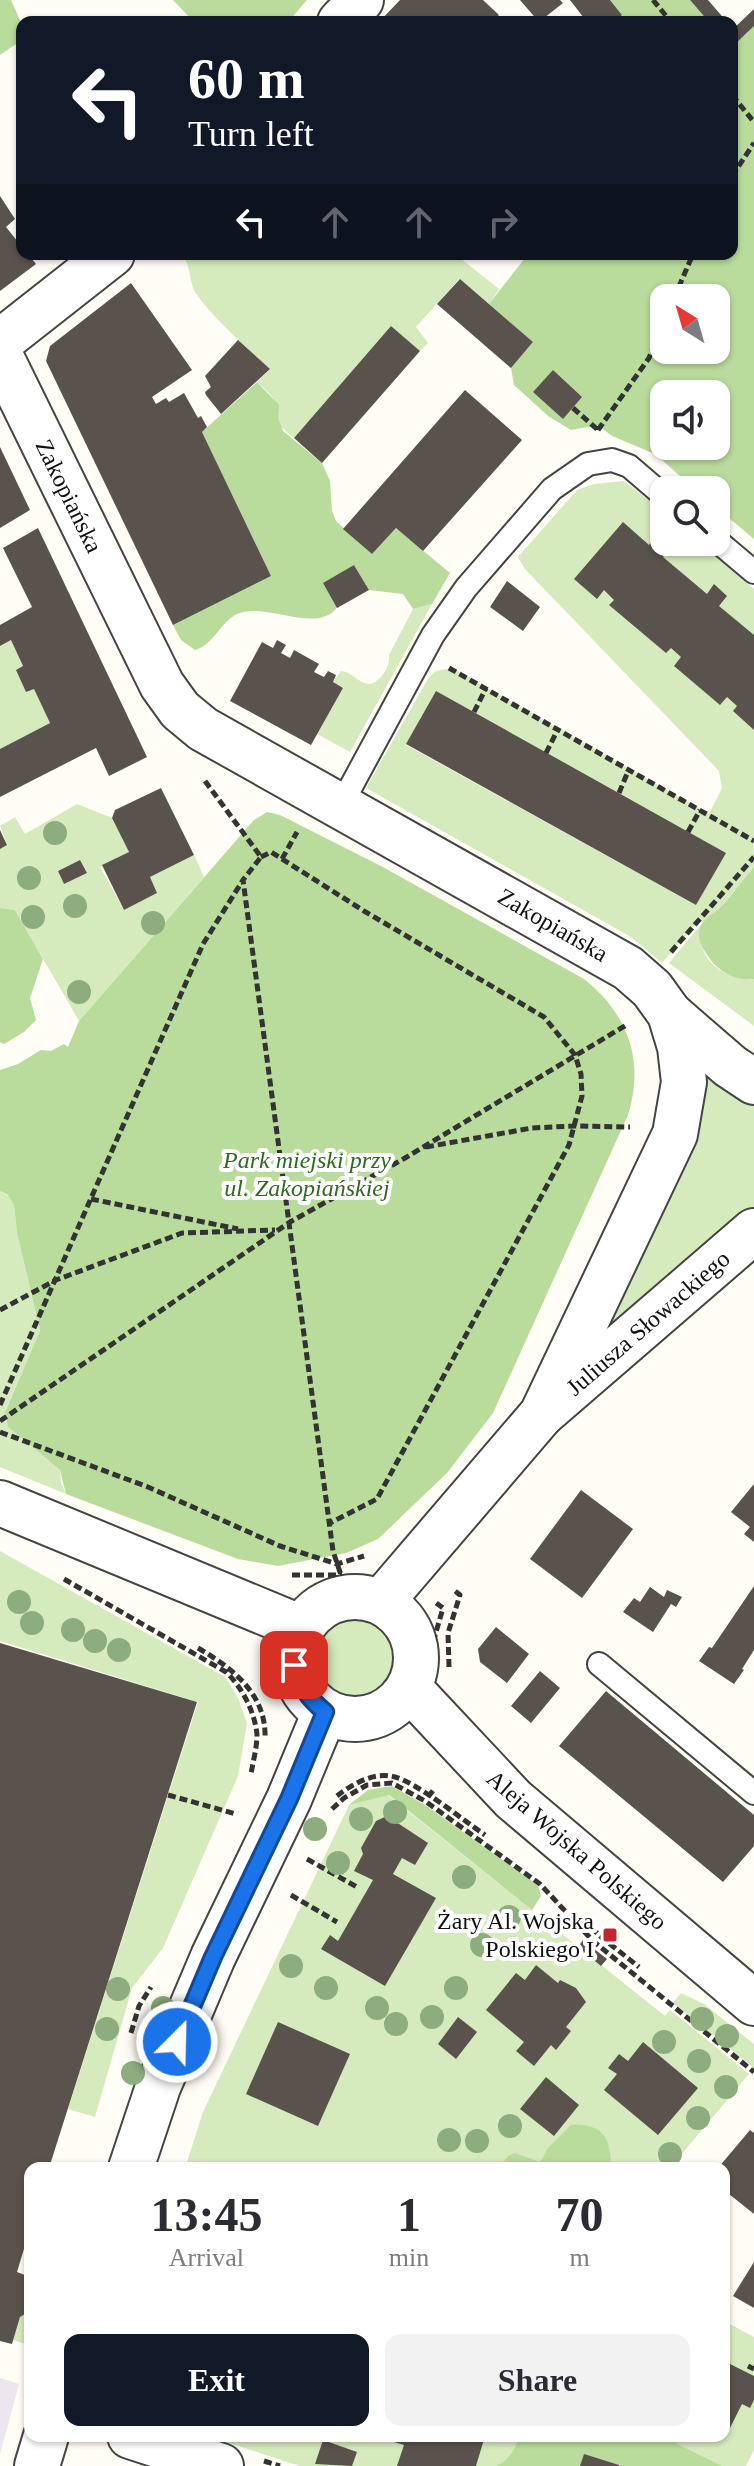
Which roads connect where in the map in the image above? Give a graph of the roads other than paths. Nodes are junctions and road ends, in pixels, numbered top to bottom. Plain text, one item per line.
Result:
1 (361, 0) edge
2 (346, 16) edge
3 (104, 260) edge
4 (0, 342) edge
5 (0, 355) edge
6 (650, 484) edge
7 (730, 552) edge
8 (754, 572) edge
9 (322, 813) junction
10 (651, 1023) junction
11 (754, 1082) edge
12 (754, 1231) edge
13 (542, 1414) junction
14 (0, 1503) edge
15 (381, 1602) junction
16 (302, 1628) junction
17 (599, 1664) dead end
18 (409, 1688) junction
19 (325, 1712) junction
20 (754, 1793) edge
21 (754, 2003) edge
22 (133, 2162) edge
23 (44, 2442) edge
24 (148, 2442) edge
25 (37, 2466) edge
26 (221, 2466) edge

1 - 2 street
3 - 4 street
5 - 9 street, Zakopiańska
6 - 9 lane
7 - 8 lane
9 - 10 street, Zakopiańska
10 - 11 street
10 - 13 street, Zakopiańska
12 - 13 street, Juliusza Słowackiego
13 - 15 street, Zakopiańska
14 - 16 street
15 - 16 street
15 - 18 street
16 - 19 street
17 - 20 lane
18 - 19 street
18 - 21 street, Aleja Wojska Polskiego
19 - 22 street
23 - 25 street
24 - 26 street

